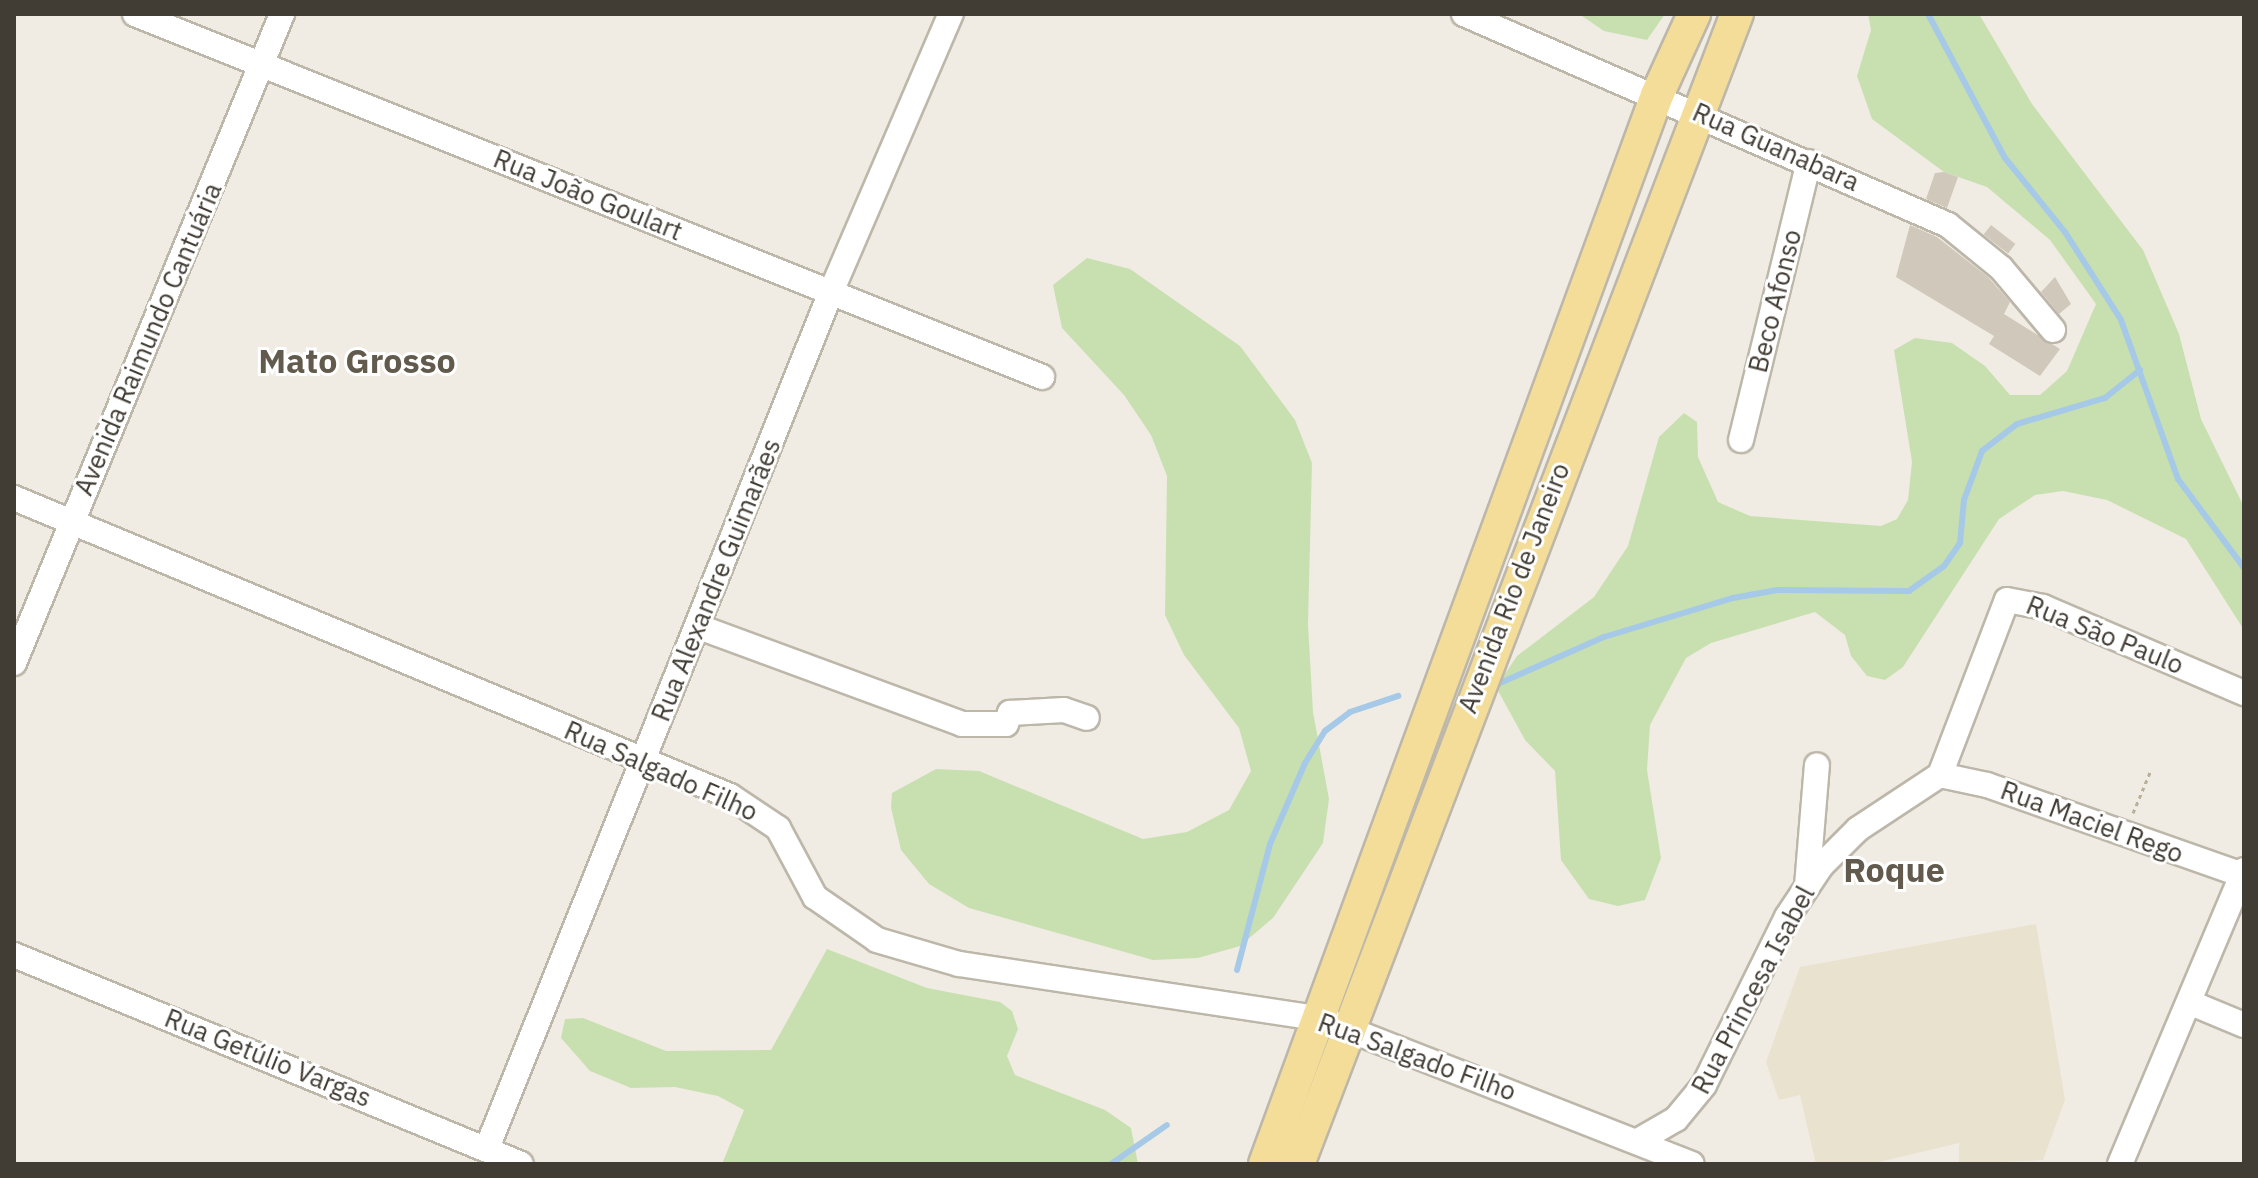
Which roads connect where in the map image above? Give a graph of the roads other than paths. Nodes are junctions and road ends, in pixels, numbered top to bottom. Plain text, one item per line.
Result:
1 (135, 14) edge
2 (282, 14) edge
3 (951, 14) edge
4 (1464, 14) edge
5 (1694, 14) edge
6 (1737, 14) edge
7 (262, 65) junction
8 (1657, 95) junction
9 (1696, 111) junction
10 (1809, 162) junction
11 (831, 292) junction
12 (2053, 330) dead end
13 (1042, 377) dead end
14 (1741, 440) dead end
15 (14, 498) edge
16 (72, 521) junction
17 (699, 627) junction
18 (14, 663) edge
19 (2244, 693) edge
20 (1087, 718) dead end
21 (643, 759) junction
22 (1817, 765) dead end
23 (1940, 775) junction
24 (2243, 872) edge
25 (1807, 886) junction
26 (14, 955) edge
27 (2191, 1003) junction
28 (1336, 1024) junction
29 (2244, 1025) edge
30 (1638, 1141) junction
31 (487, 1148) junction
32 (1687, 1163) edge
33 (521, 1164) edge
34 (1265, 1164) edge
35 (1298, 1164) edge
36 (2120, 1164) edge

1 - 7 street, Rua João Goulart
2 - 7 street, Avenida Raimundo Cantuária
3 - 11 street, Rua Alexandre Guimarães
4 - 8 street, Rua Guanabara
5 - 8 main road, Avenida Rio de Janeiro
6 - 9 main road, Avenida Rio de Janeiro
7 - 11 street, Rua João Goulart
7 - 16 street, Avenida Raimundo Cantuária
8 - 9 street, Rua Guanabara
8 - 28 main road, Avenida Rio de Janeiro
9 - 10 street, Rua Guanabara
9 - 28 main road, Avenida Rio de Janeiro
10 - 12 street, Rua Guanabara
10 - 14 street, Beco Afonso
11 - 13 street, Rua João Goulart
11 - 17 street, Rua Alexandre Guimarães
15 - 16 street, Rua Salgado Filho
16 - 18 street, Avenida Raimundo Cantuária
16 - 21 street, Rua Salgado Filho
17 - 20 street
17 - 21 street, Rua Alexandre Guimarães
19 - 23 street, Rua São Paulo
21 - 28 street, Rua Salgado Filho
21 - 31 street, Rua Alexandre Guimarães
22 - 25 street
23 - 24 street, Rua Maciel Rego
23 - 25 street, Rua Princesa Isabel
24 - 27 street
25 - 30 street, Rua Princesa Isabel
26 - 31 street, Rua Getúlio Vargas
27 - 29 street
27 - 36 street
28 - 30 street, Rua Salgado Filho
28 - 34 main road, Avenida Rio de Janeiro
28 - 35 main road, Avenida Rio de Janeiro
30 - 32 street, Rua Salgado Filho
31 - 33 street, Rua Getúlio Vargas

